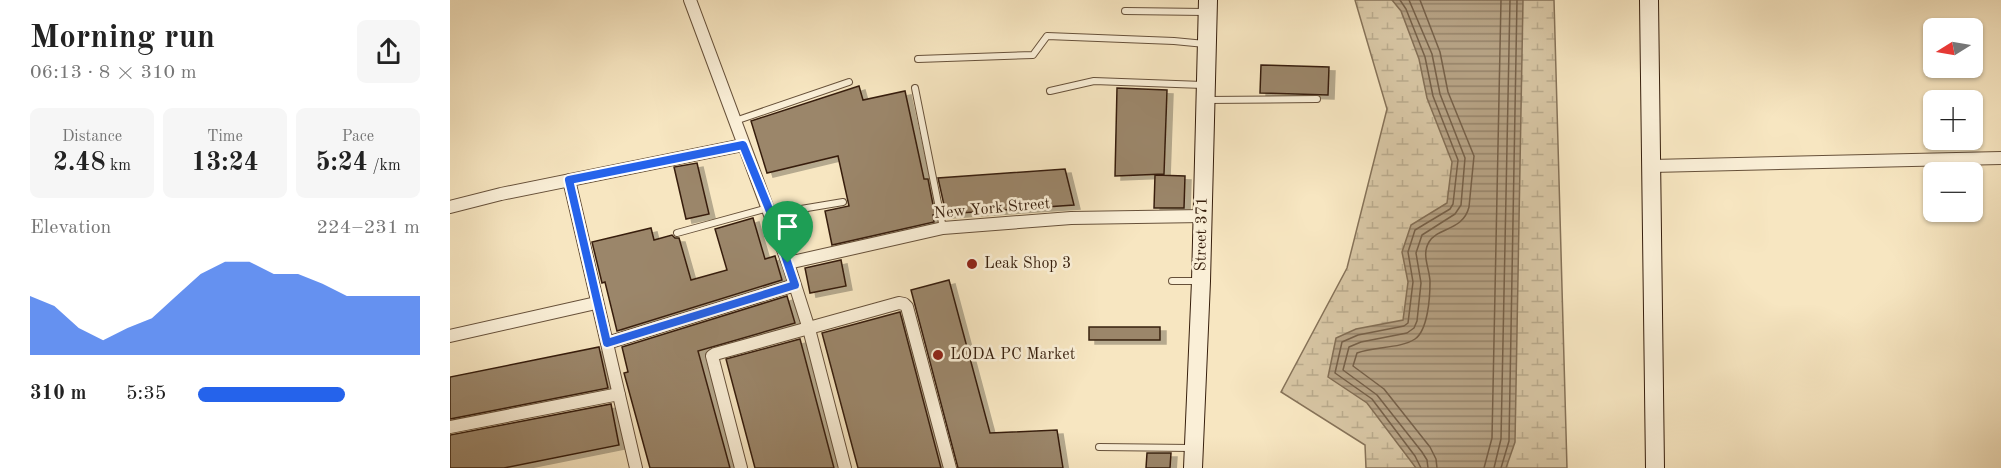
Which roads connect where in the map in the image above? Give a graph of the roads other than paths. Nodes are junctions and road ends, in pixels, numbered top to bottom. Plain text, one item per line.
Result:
1 (690, 0) edge
2 (1649, 0) edge
3 (1208, 6) edge
4 (1125, 11) dead end
5 (1207, 44) junction
6 (918, 59) dead end
7 (849, 82) dead end
8 (915, 88) dead end
9 (1050, 91) dead end
10 (1206, 93) junction
11 (1317, 99) dead end
12 (735, 122) junction
13 (743, 145) junction
14 (2001, 159) edge
15 (1652, 166) junction
16 (569, 180) junction
17 (843, 202) dead end
18 (450, 207) edge
19 (769, 211) junction
20 (1203, 216) junction
21 (943, 228) junction
22 (677, 233) dead end
23 (788, 263) junction
24 (1172, 281) dead end
25 (1201, 281) junction
26 (795, 285) junction
27 (596, 303) junction
28 (809, 329) junction
29 (450, 336) edge
30 (607, 343) junction
31 (619, 394) junction
32 (450, 427) edge
33 (1100, 447) dead end
34 (1194, 448) junction
35 (636, 468) edge
36 (741, 468) edge
37 (845, 468) edge
38 (950, 468) edge
39 (1193, 468) edge
40 (1655, 468) edge

1 - 12 street
2 - 15 street
3 - 4 lane
3 - 5 street, Street 371
5 - 6 lane
5 - 10 street, Street 371
7 - 12 lane
8 - 21 lane
9 - 10 lane
10 - 11 lane
10 - 20 street, Street 371
12 - 13 street
13 - 16 street
13 - 19 street
14 - 15 street
15 - 40 street
16 - 18 street
16 - 27 street
17 - 19 lane
19 - 22 lane
19 - 23 street
20 - 21 street, New York Street
20 - 25 street, Street 371
21 - 23 street, New York Street
23 - 26 street
24 - 25 lane
25 - 34 street, Street 371
26 - 28 street
26 - 30 street
27 - 29 street
27 - 30 street
28 - 36 street
28 - 37 street
28 - 38 street
30 - 31 street
31 - 32 street
31 - 35 street
33 - 34 lane
34 - 39 street, Street 371

